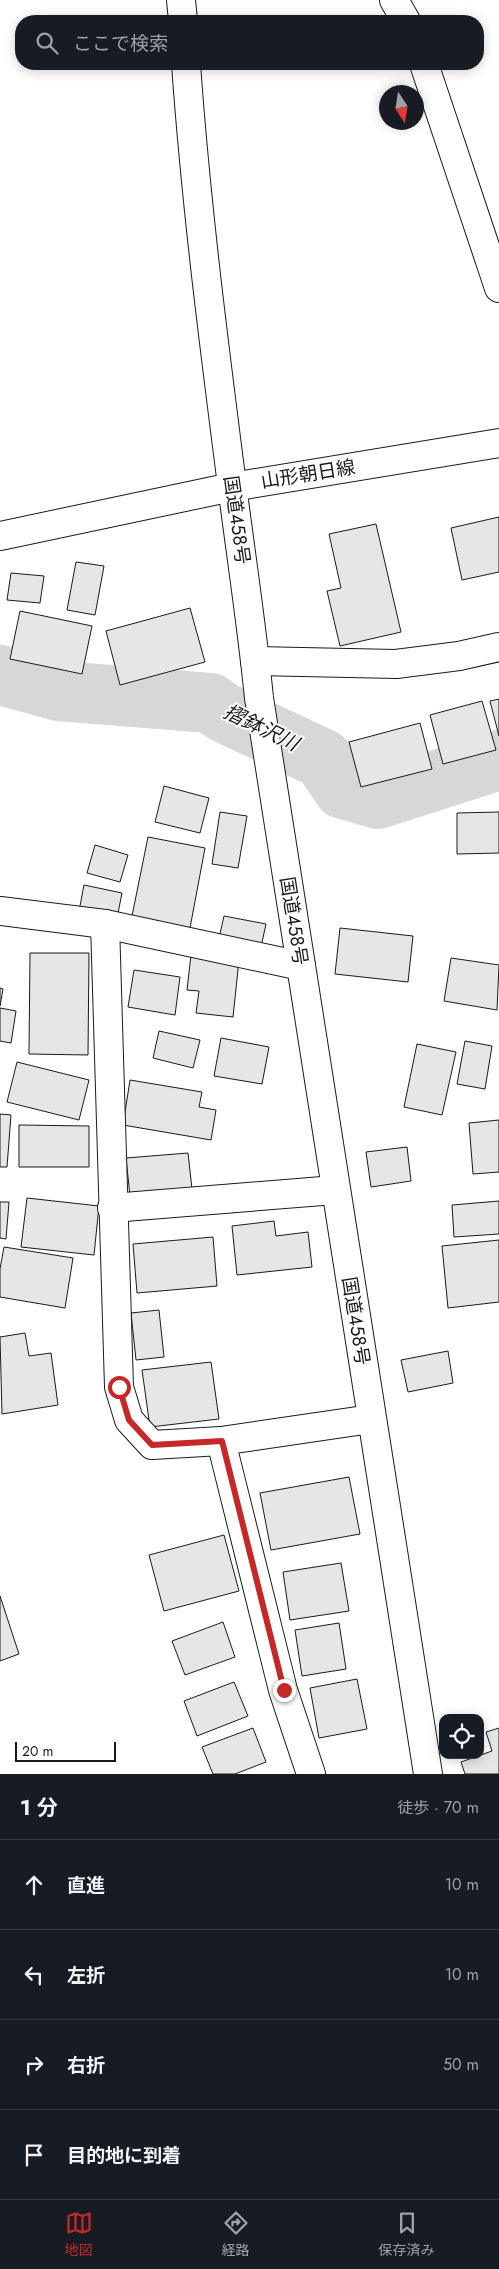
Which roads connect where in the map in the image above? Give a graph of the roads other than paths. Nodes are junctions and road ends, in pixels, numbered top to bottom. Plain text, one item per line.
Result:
1 (181, 0) edge
2 (394, 0) edge
3 (182, 15) edge
4 (403, 15) edge
5 (186, 70) edge
6 (426, 70) edge
7 (493, 246) edge
8 (499, 288) edge
9 (499, 443) edge
10 (232, 487) junction
11 (0, 536) edge
12 (499, 647) edge
13 (255, 661) junction
14 (0, 911) edge
15 (105, 924) junction
16 (301, 966) junction
17 (335, 1190) junction
18 (112, 1208) junction
19 (371, 1419) junction
20 (222, 1441) junction
21 (311, 1774) edge
22 (428, 1774) edge

1 - 3 main road
2 - 4 main road
5 - 10 main road, 国道458号
6 - 7 main road
7 - 8 main road
9 - 10 main road, 山形朝日線
10 - 11 main road, 山形朝日線
10 - 13 main road, 国道458号
12 - 13 main road
13 - 16 main road, 国道458号
14 - 15 main road
15 - 16 main road
15 - 18 main road
16 - 17 main road, 国道458号
17 - 18 main road
17 - 19 main road, 国道458号
18 - 20 main road
19 - 20 main road
19 - 22 main road, 国道458号
20 - 21 main road

